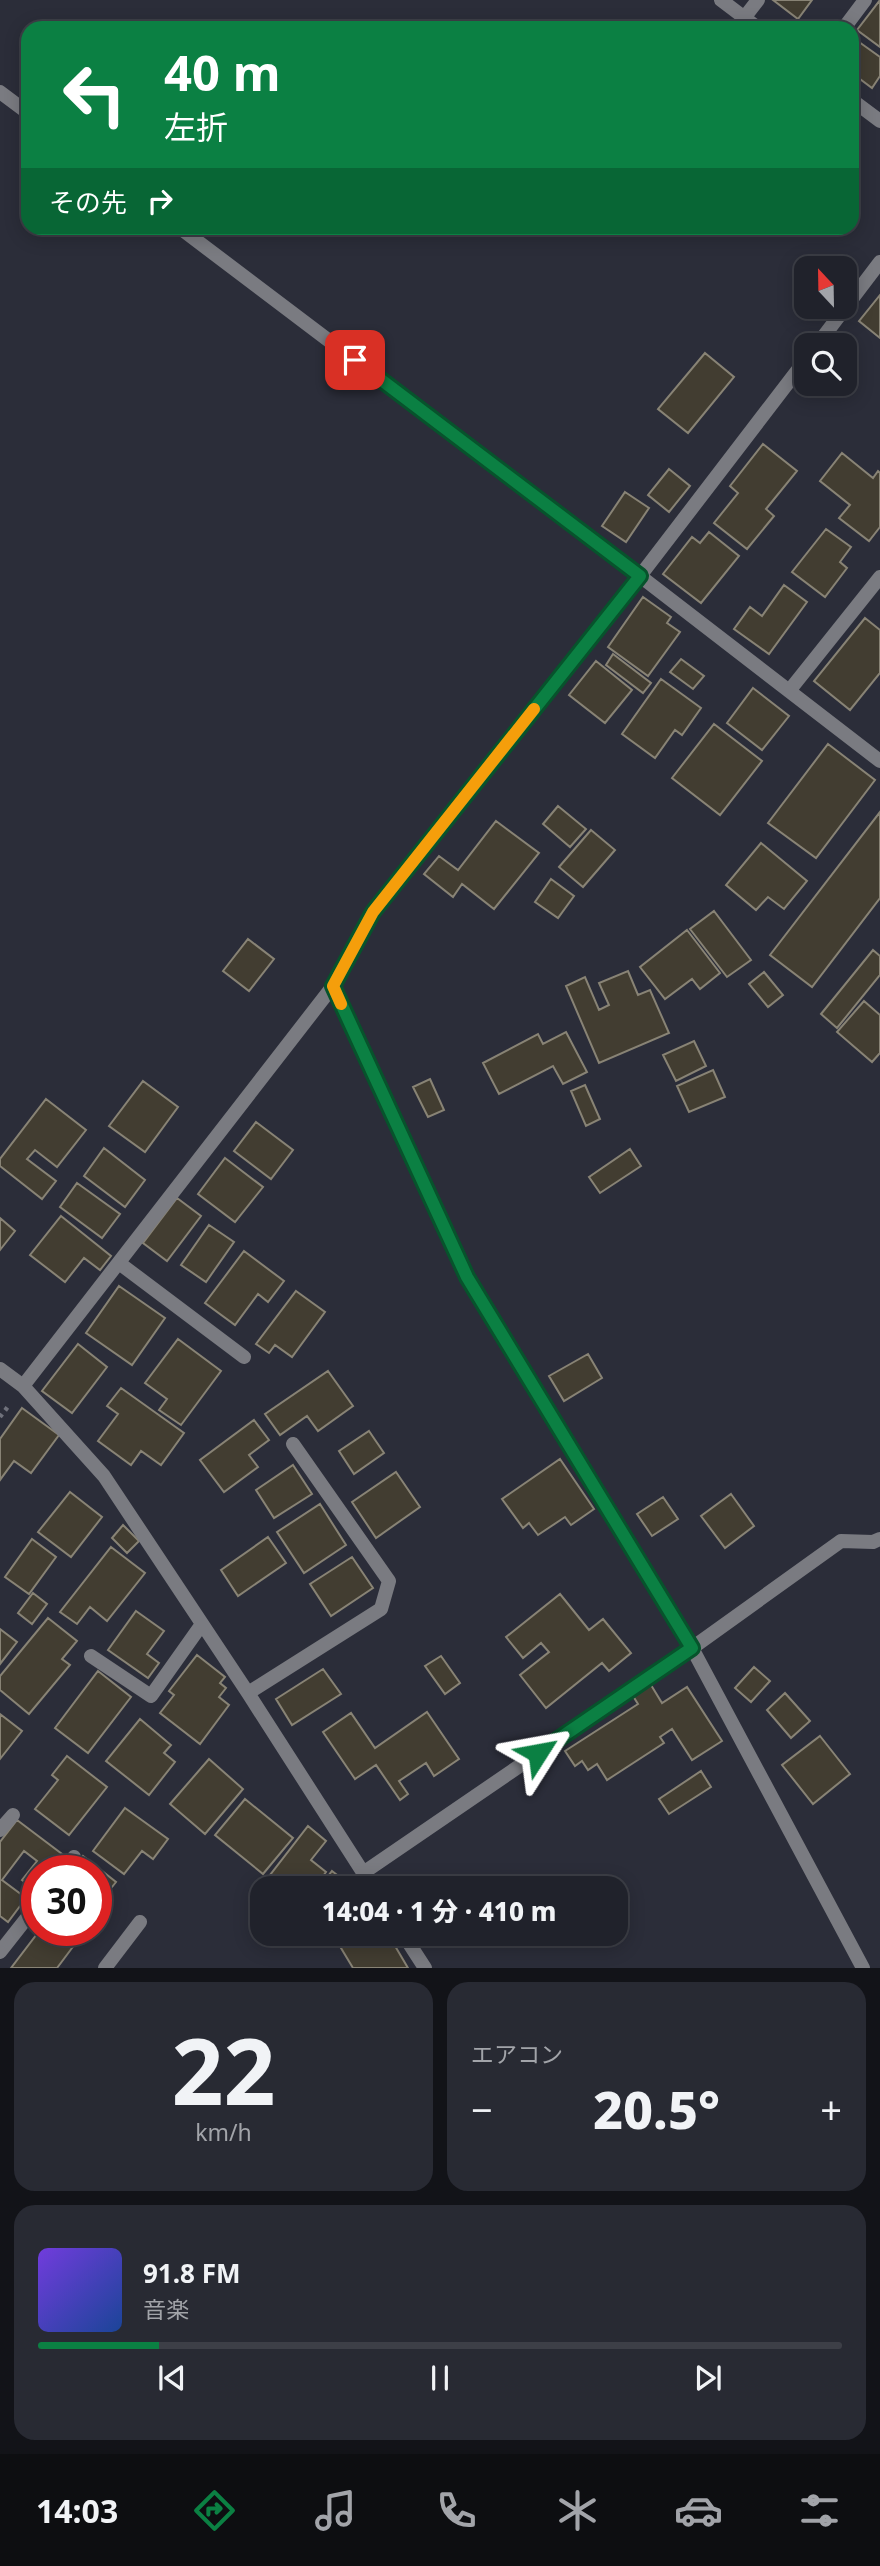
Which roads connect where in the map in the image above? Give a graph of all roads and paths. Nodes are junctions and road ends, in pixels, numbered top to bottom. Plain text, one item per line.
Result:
1 (721, 0) edge
2 (758, 0) edge
3 (865, 0) edge
4 (744, 18) junction
5 (748, 21) edge
6 (849, 21) edge
7 (0, 92) edge
8 (859, 105) edge
9 (21, 108) edge
10 (880, 121) edge
11 (189, 235) edge
12 (880, 262) edge
13 (826, 333) edge
14 (794, 375) edge
15 (640, 576) junction
16 (880, 577) edge
17 (789, 691) junction
18 (880, 761) edge
19 (333, 986) junction
20 (119, 1263) junction
21 (244, 1357) dead end
22 (0, 1369) edge
23 (23, 1387) junction
24 (293, 1444) dead end
25 (880, 1539) edge
26 (202, 1624) junction
27 (692, 1648) junction
28 (90, 1656) dead end
29 (248, 1693) junction
30 (13, 1815) dead end
31 (0, 1830) edge
32 (363, 1873) junction
33 (365, 1876) edge
34 (140, 1922) dead end
35 (21, 1925) edge
36 (410, 1946) edge
37 (0, 1952) edge
38 (105, 1968) edge
39 (425, 1968) edge
40 (863, 1968) edge

1 - 4 street
2 - 4 street
3 - 6 street
4 - 5 street
7 - 9 street
8 - 10 street
11 - 15 street
12 - 13 street
14 - 15 street
15 - 17 street
15 - 19 street
16 - 17 street
17 - 18 street
19 - 20 street
19 - 27 street
20 - 21 street
20 - 23 street
22 - 23 street
23 - 26 street
24 - 29 street
25 - 27 street
26 - 28 street
26 - 29 street
27 - 32 street
27 - 40 street
29 - 32 street
30 - 31 street
32 - 33 street
34 - 38 street
35 - 37 street
36 - 39 street

